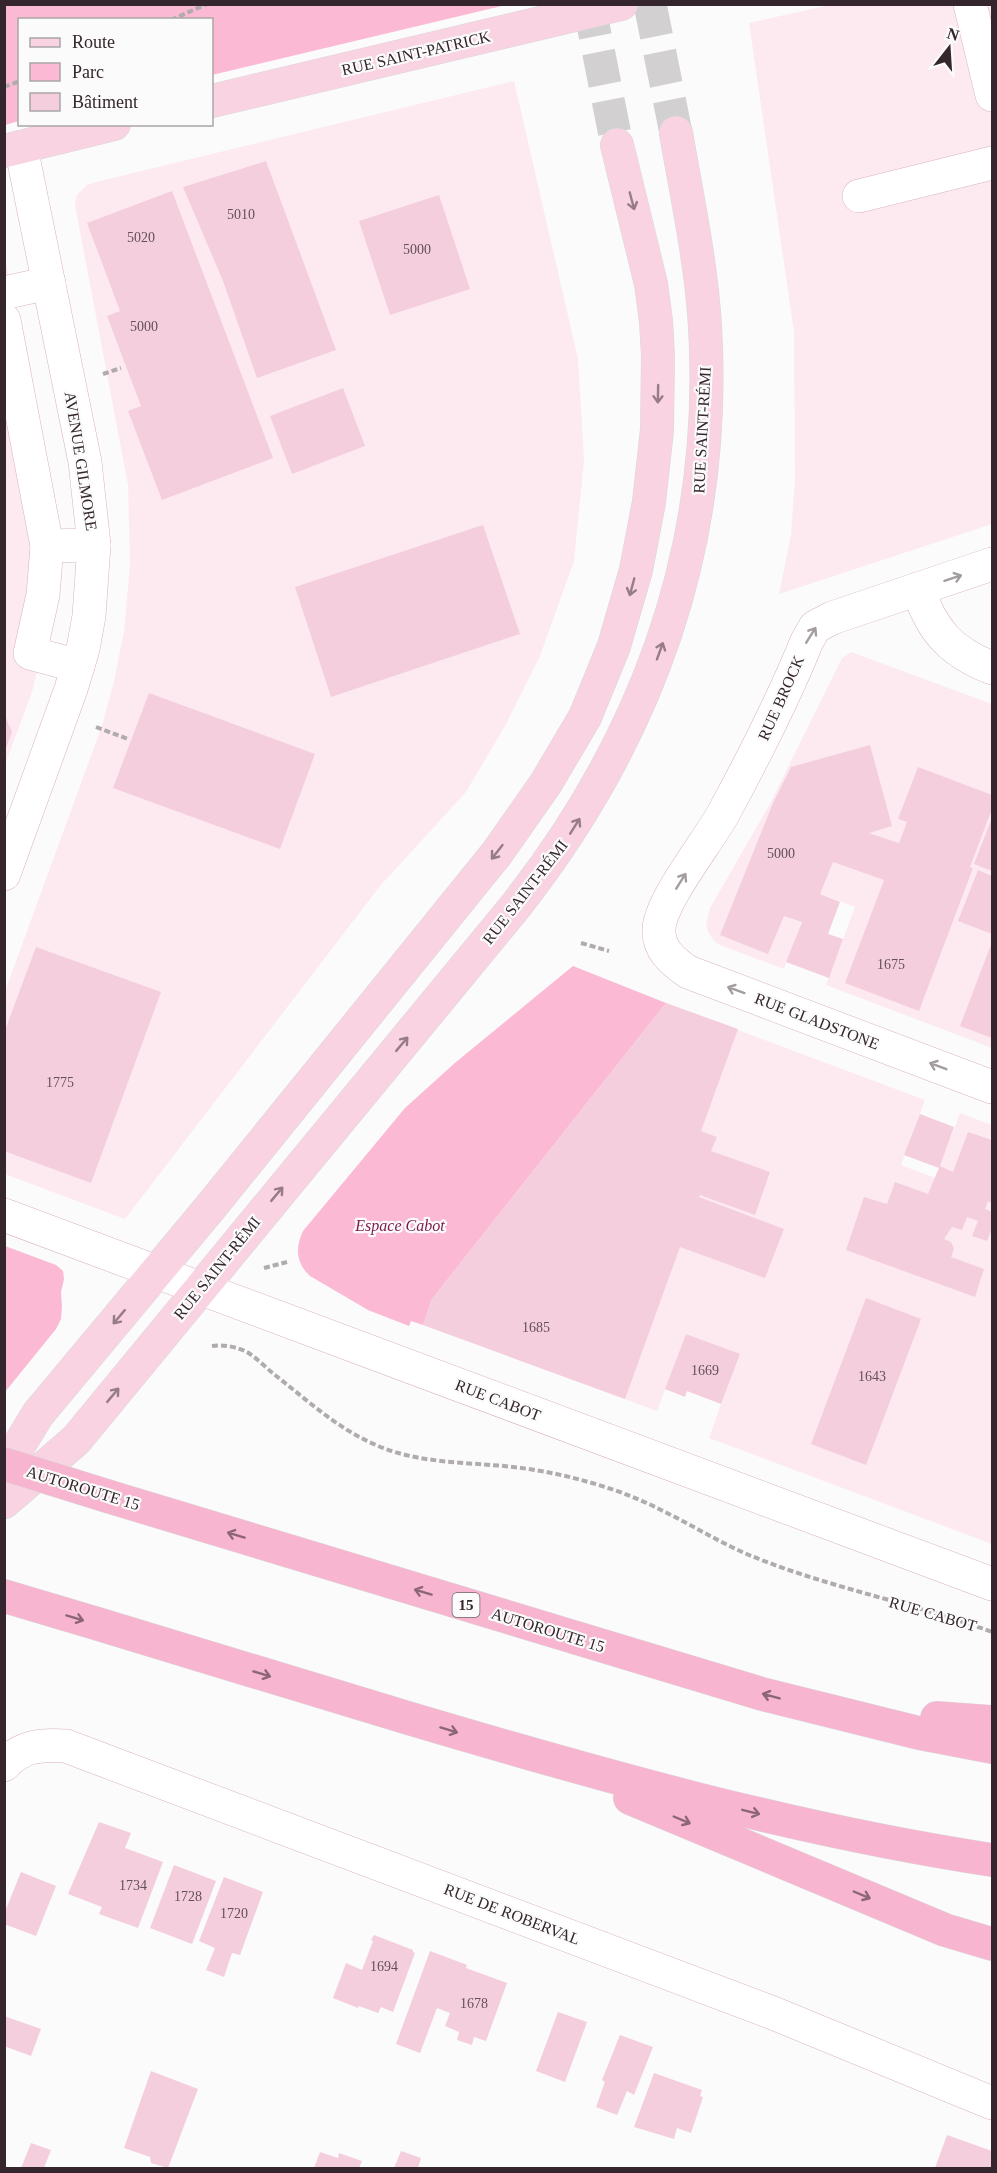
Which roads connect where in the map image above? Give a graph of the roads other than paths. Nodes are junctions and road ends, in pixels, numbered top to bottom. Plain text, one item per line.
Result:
1 (621, 4) edge
2 (970, 4) edge
3 (993, 94) edge
4 (213, 101) edge
5 (106, 126) edge
6 (676, 133) tunnel mouth
7 (617, 145) tunnel mouth
8 (13, 149) edge
9 (993, 163) edge
10 (859, 196) dead end
11 (49, 283) junction
12 (4, 293) edge
13 (4, 320) edge
14 (94, 545) junction
15 (47, 546) junction
16 (993, 564) edge
17 (918, 589) junction
18 (17, 656) edge
19 (78, 666) junction
20 (993, 668) edge
21 (4, 874) edge
22 (659, 935) joint
23 (993, 1087) edge
24 (4, 1215) edge
25 (156, 1272) junction
26 (200, 1288) junction
27 (4, 1464) edge
28 (4, 1470) edge
29 (4, 1502) edge
30 (993, 1584) edge
31 (12, 1599) edge
32 (827, 1711) junction
33 (993, 1722) edge
34 (993, 1747) edge
35 (512, 1749) junction
36 (16, 1756) edge
37 (993, 1860) edge
38 (993, 1944) edge
39 (993, 2103) edge

1 - 4 main road, RUE SAINT-PATRICK
2 - 3 street
5 - 8 main road
26 -> 6 main road, RUE SAINT-RÉMI
7 -> 25 main road
8 - 11 street, AVENUE GILMORE
9 - 10 street
11 - 12 street
11 - 14 street, AVENUE GILMORE
13 - 15 street
14 - 15 street
14 - 19 street, AVENUE GILMORE
15 - 18 street
17 -> 16 street, RUE BROCK
17 - 20 street
22 -> 17 street, RUE BROCK
18 - 19 street
19 - 21 street, AVENUE GILMORE
23 -> 22 street, RUE GLADSTONE
24 - 25 street, RUE CABOT
25 - 26 street, RUE CABOT
25 -> 28 main road
29 -> 26 main road, RUE SAINT-RÉMI
26 - 30 street, RUE CABOT
32 -> 27 highway, AUTOROUTE 15 / 15, bridge
31 -> 35 highway
32 - 33 highway
32 - 34 highway, AUTOROUTE 15 / 15
35 -> 37 highway
35 -> 38 highway
36 - 39 street, RUE DE ROBERVAL

